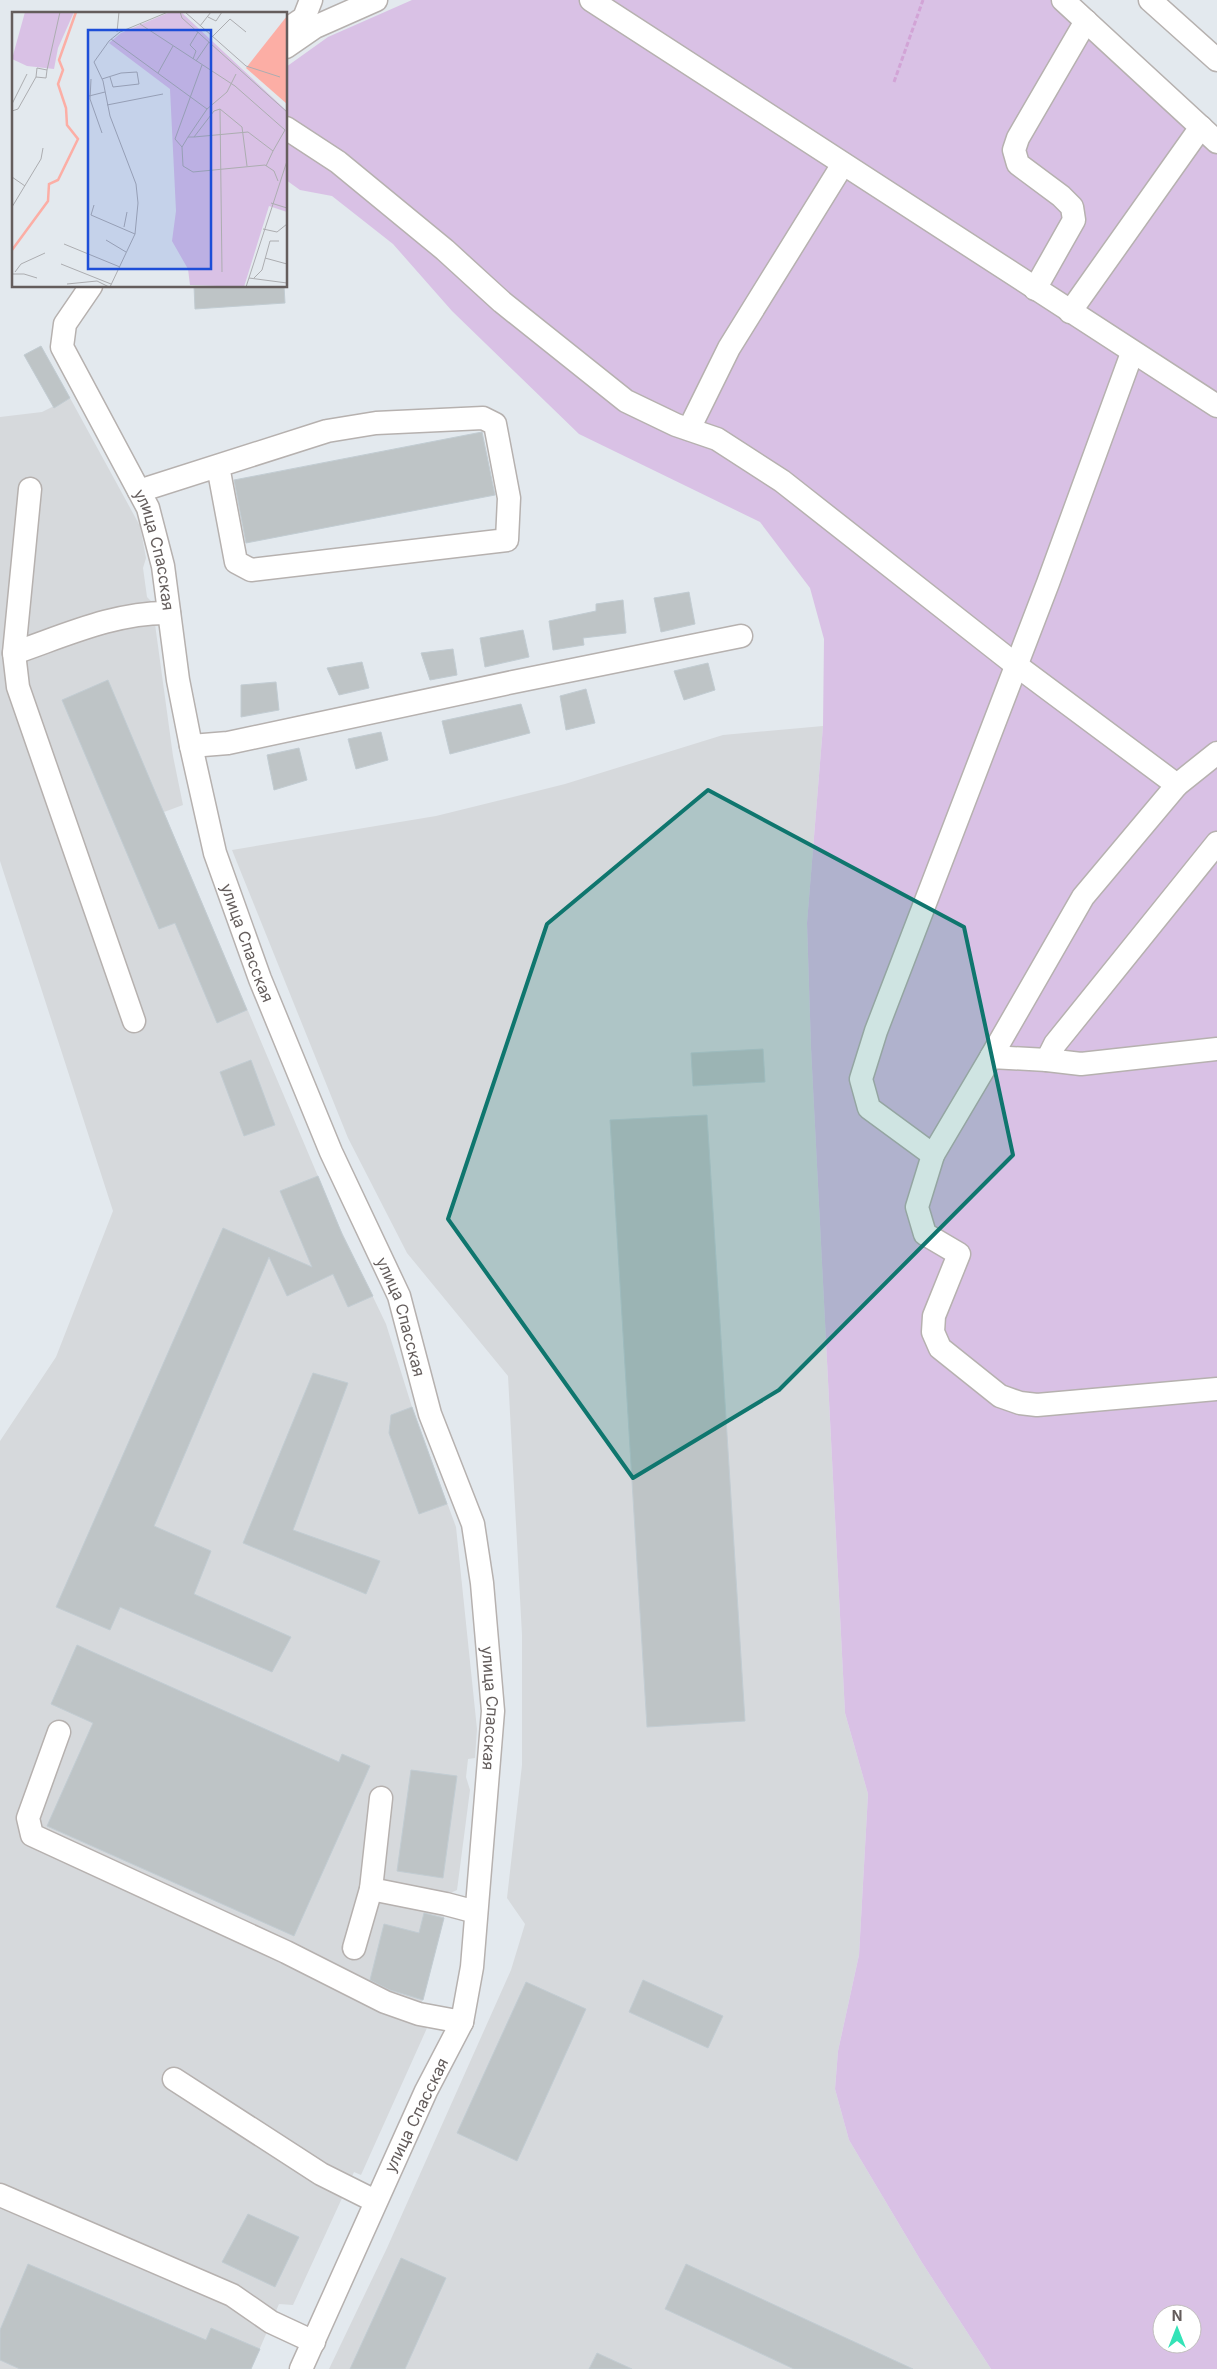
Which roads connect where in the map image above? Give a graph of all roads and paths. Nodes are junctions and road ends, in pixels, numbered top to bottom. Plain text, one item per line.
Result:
1 (311, 0) edge
2 (376, 0) edge
3 (591, 0) edge
4 (923, 0) edge
5 (1063, 0) edge
6 (1150, 0) edge
7 (1086, 21) junction
8 (288, 29) edge
9 (288, 46) edge
10 (1217, 60) edge
11 (894, 82) dead end
12 (1200, 126) junction
13 (288, 129) edge
14 (1217, 142) edge
15 (843, 164) junction
16 (90, 288) edge
17 (1035, 289) junction
18 (1070, 312) junction
19 (1132, 353) junction
20 (1217, 406) edge
21 (689, 429) junction
22 (218, 466) junction
23 (30, 489) dead end
24 (139, 491) junction
25 (169, 613) junction
26 (741, 636) dead end
27 (14, 653) junction
28 (1016, 665) junction
29 (190, 746) junction
30 (1217, 753) edge
31 (1177, 785) junction
32 (1217, 843) edge
33 (134, 1021) dead end
34 (1217, 1049) edge
35 (991, 1057) junction
36 (1047, 1060) junction
37 (933, 1155) junction
38 (1217, 1389) edge
39 (59, 1732) dead end
40 (381, 1798) dead end
41 (371, 1889) junction
42 (476, 1912) junction
43 (354, 1948) dead end
44 (462, 2022) junction
45 (174, 2079) dead end
46 (0, 2195) edge
47 (375, 2201) junction
48 (314, 2342) junction
49 (301, 2369) edge

1 - 8 street
2 - 9 street
3 - 15 street
4 - 11 path
5 - 7 street
6 - 10 street
7 - 12 street
7 - 17 street
12 - 14 street
12 - 18 street
13 - 21 street
15 - 17 street
15 - 21 street
16 - 24 street, улица Спасская
17 - 18 street
18 - 19 street
19 - 20 street
19 - 28 street
21 - 28 street
22 - 22 street
22 - 24 street
23 - 27 street
24 - 25 street, улица Спасская
25 - 27 street
25 - 29 street, улица Спасская
26 - 29 street
27 - 33 street
28 - 31 street
28 - 37 street
29 - 42 street, улица Спасская
30 - 31 street
31 - 35 street
32 - 36 street
34 - 36 street
35 - 36 street
35 - 37 street
37 - 38 street
39 - 44 street
40 - 41 street
41 - 42 street
41 - 43 street
42 - 44 street, улица Спасская
44 - 47 street, улица Спасская
45 - 47 street
46 - 48 street
47 - 48 street, улица Спасская
48 - 49 street, улица Спасская

